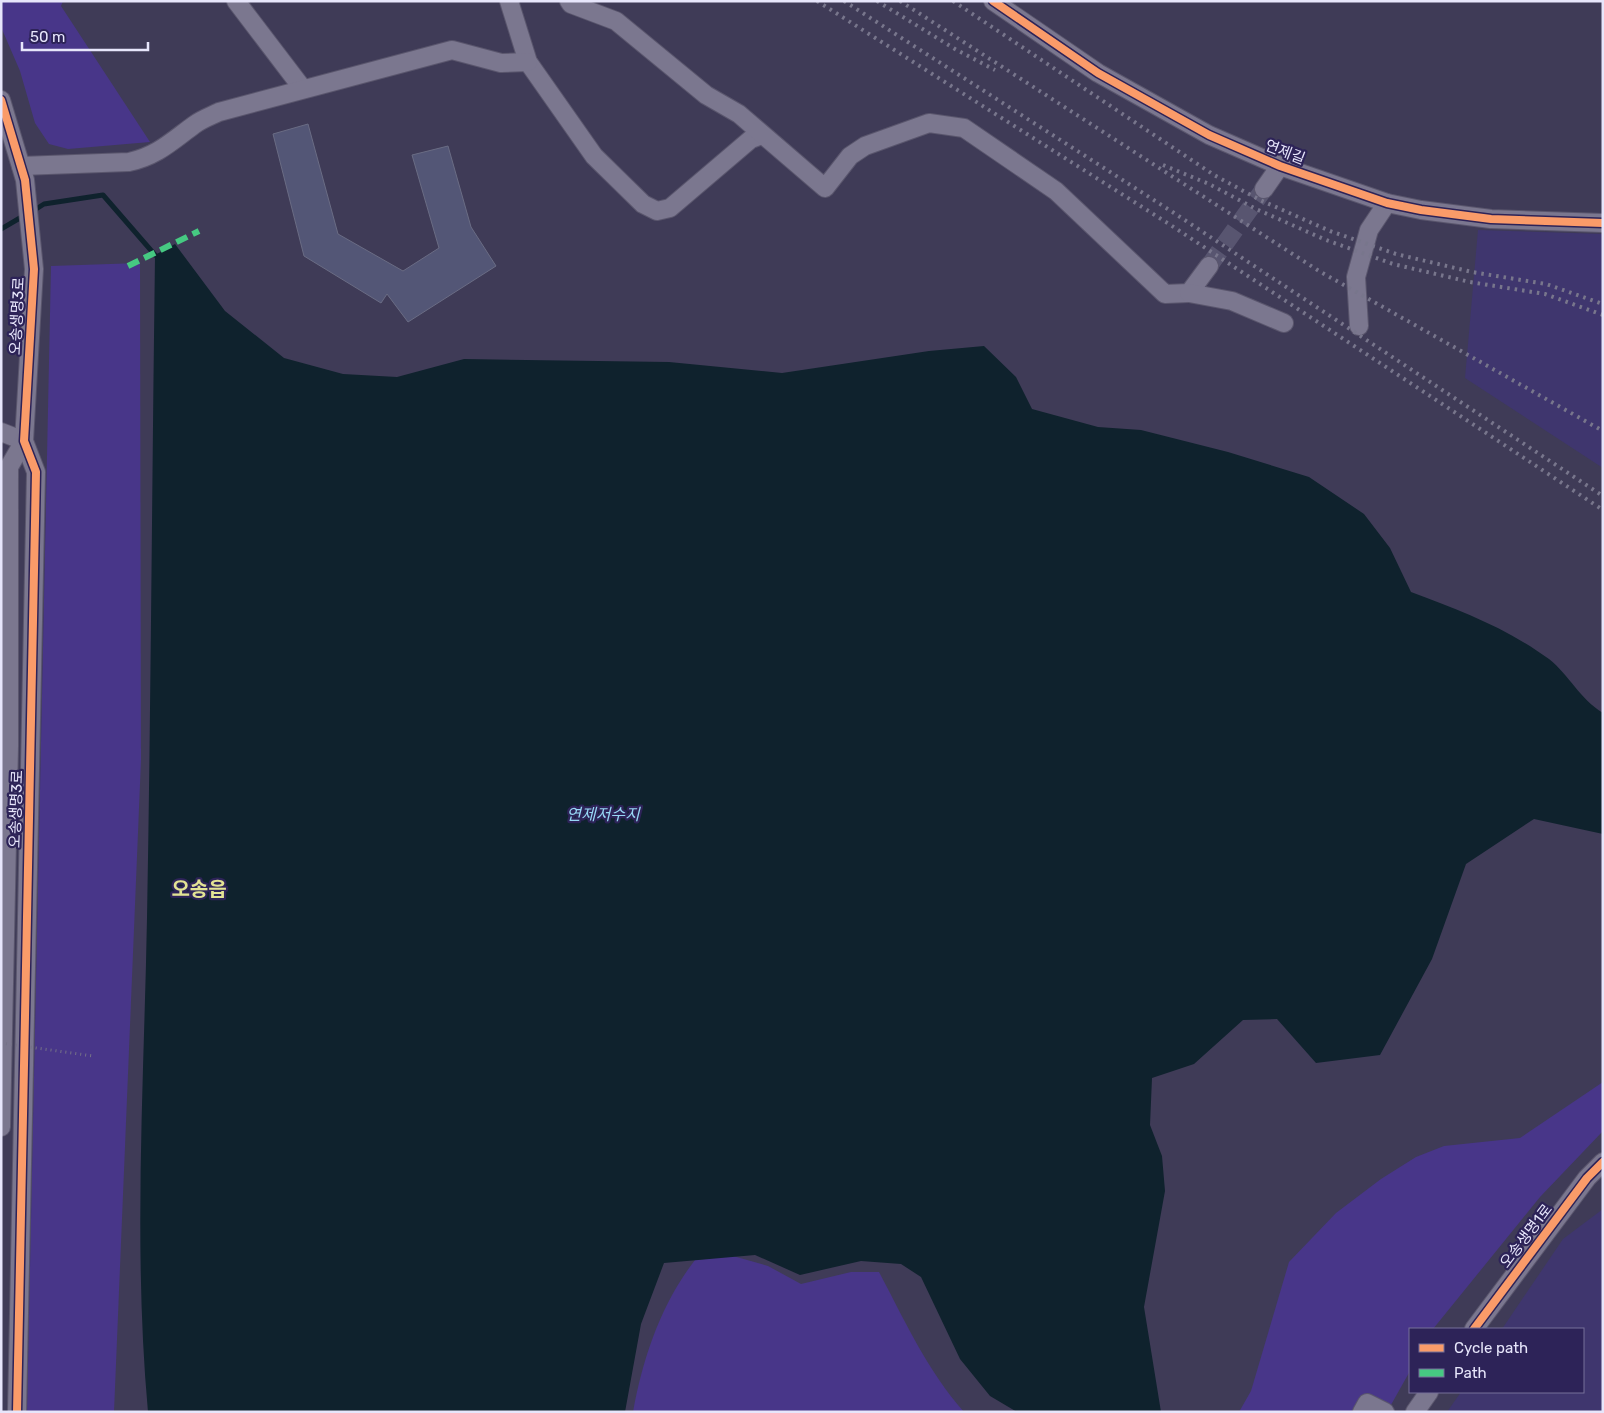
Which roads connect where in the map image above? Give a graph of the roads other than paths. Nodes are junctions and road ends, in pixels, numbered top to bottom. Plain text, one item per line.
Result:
1 (236, 1) edge
2 (509, 1) edge
3 (569, 1) edge
4 (993, 1) edge
5 (528, 62) junction
6 (303, 89) junction
7 (1, 100) edge
8 (762, 134) junction
9 (1280, 166) junction
10 (23, 173) junction
11 (1264, 189) tunnel mouth
12 (1387, 203) junction
13 (1603, 223) edge
14 (1209, 266) tunnel mouth
15 (1189, 293) junction
16 (1284, 323) dead end
17 (1359, 326) dead end
18 (1, 432) edge
19 (24, 441) junction
20 (1, 1128) edge
21 (1603, 1162) edge
22 (1475, 1328) edge
23 (1428, 1393) edge
24 (17, 1412) edge
25 (1362, 1412) edge
26 (1385, 1412) edge
27 (1415, 1412) edge

1 - 6 street
2 - 5 street
3 - 8 street
4 - 9 street, 연제길
5 - 6 street
5 - 8 street
6 - 10 street
7 - 10 street
8 - 15 street
9 - 11 street
9 - 12 street, 연제길
10 - 19 street, 오송생명3로
12 - 13 street, 연제길
12 - 17 street
14 - 15 street
15 - 16 street
18 - 19 street
19 - 20 street, 오송생명3로
19 - 24 street, 오송생명3로
21 - 22 street, 오송생명1로
23 - 27 street
25 - 26 street

